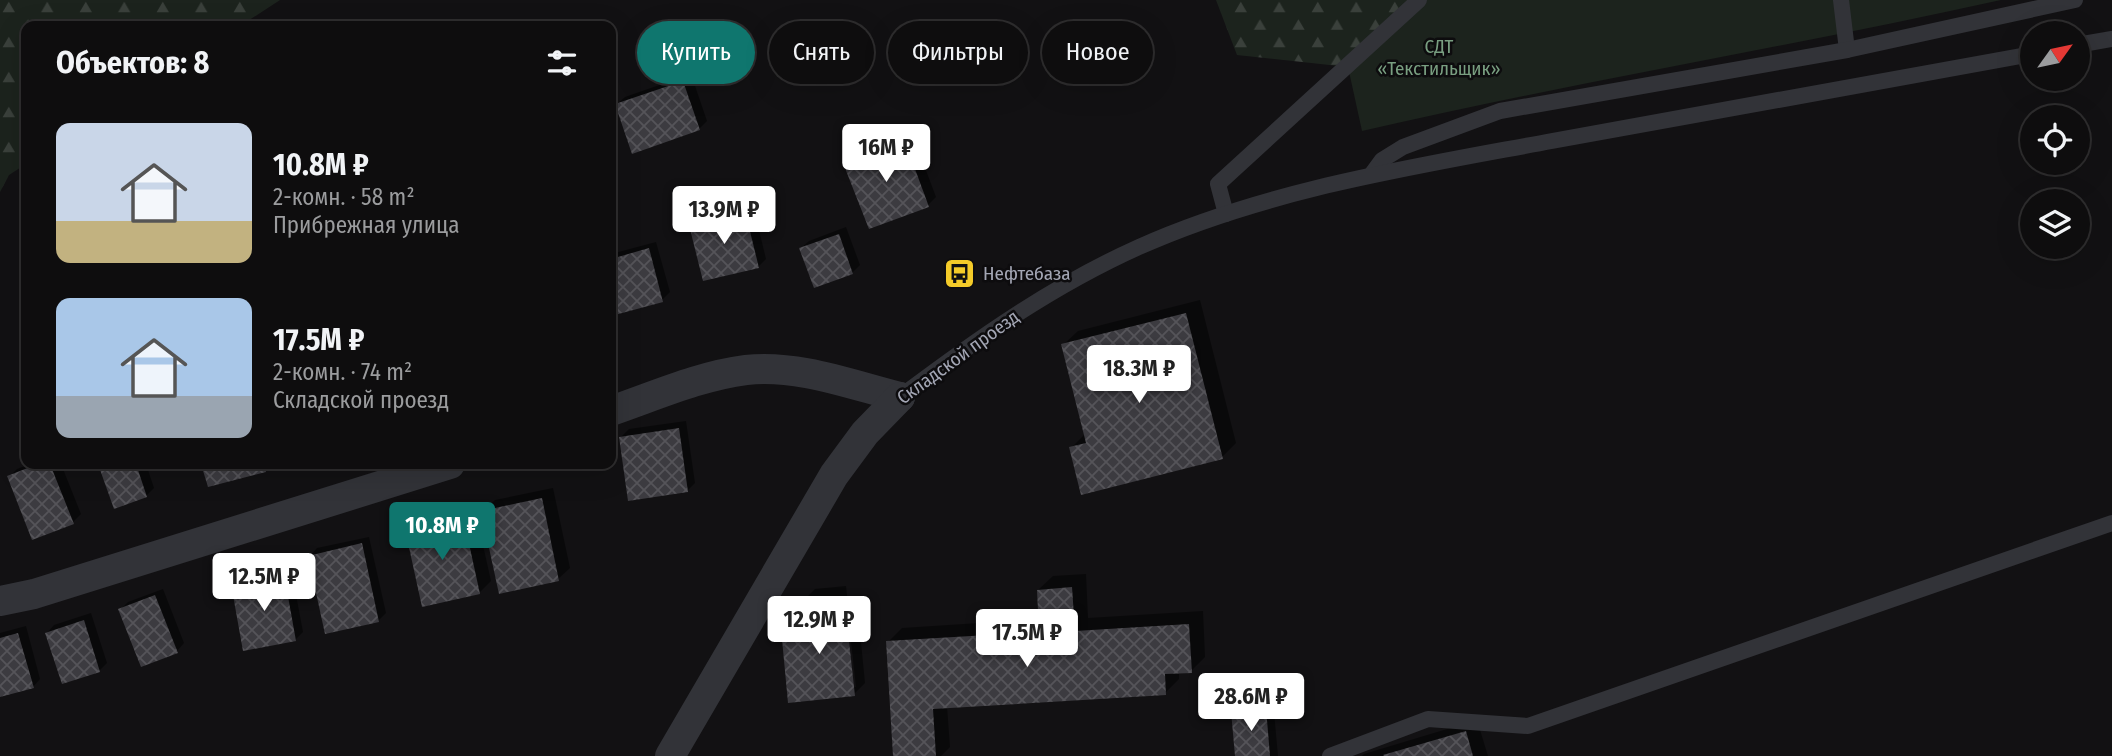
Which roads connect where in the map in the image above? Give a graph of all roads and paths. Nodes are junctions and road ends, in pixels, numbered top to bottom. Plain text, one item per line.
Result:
1 (1419, 0) edge
2 (1841, 0) edge
3 (2075, 0) edge
4 (2112, 39) edge
5 (2090, 43) edge
6 (1847, 50) junction
7 (2020, 56) edge
8 (1371, 175) junction
9 (1226, 214) junction
10 (900, 397) junction
11 (616, 409) edge
12 (434, 469) edge
13 (2112, 523) edge
14 (0, 601) edge
15 (670, 756) edge
16 (1330, 756) edge

1 - 9 lane
2 - 6 lane
3 - 6 lane
4 - 5 lane
6 - 8 lane
7 - 8 lane, Складской проезд
8 - 9 lane, Складской проезд
9 - 10 lane, Складской проезд
10 - 11 street
10 - 15 street, Складской проезд
12 - 14 street
13 - 16 lane

